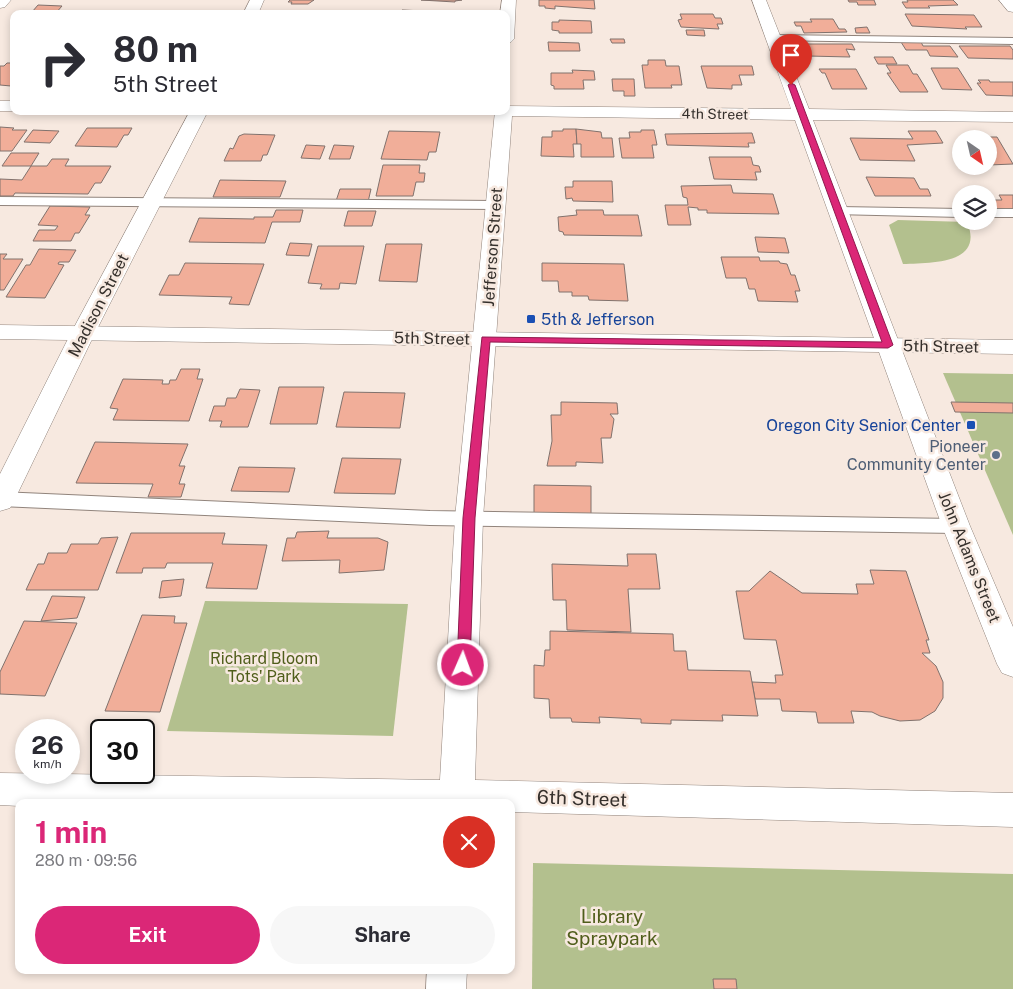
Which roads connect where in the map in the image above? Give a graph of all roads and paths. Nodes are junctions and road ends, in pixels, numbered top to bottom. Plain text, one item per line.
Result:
1 (4, 0) edge
2 (759, 0) edge
3 (1006, 0) edge
4 (0, 4) edge
5 (1013, 8) edge
6 (773, 38) junction
7 (1013, 41) edge
8 (510, 111) edge
9 (197, 115) edge
10 (505, 115) edge
11 (803, 115) junction
12 (1013, 118) edge
13 (0, 201) edge
14 (151, 202) junction
15 (495, 206) junction
16 (839, 211) junction
17 (952, 213) edge
18 (997, 213) edge
19 (1013, 213) edge
20 (0, 332) edge
21 (83, 333) junction
22 (486, 339) junction
23 (888, 345) junction
24 (1013, 346) edge
25 (0, 500) edge
26 (469, 518) junction
27 (956, 526) junction
28 (1013, 664) edge
29 (0, 789) edge
30 (416, 799) edge
31 (458, 799) edge
32 (473, 799) edge
33 (1013, 810) edge
34 (447, 974) edge
35 (446, 989) edge

1 - 4 street
2 - 6 street, John Adams Street
3 - 5 street
6 - 7 lane
6 - 11 street, John Adams Street
8 - 11 street, 4th Street
9 - 14 street, Madison Street
10 - 15 street, Jefferson Street
11 - 12 street, 4th Street
11 - 16 street, John Adams Street
13 - 14 lane
14 - 15 lane
14 - 21 street, Madison Street
15 - 22 street, Jefferson Street
16 - 17 lane
16 - 23 street, John Adams Street
18 - 19 lane
20 - 21 street, 5th Street
21 - 22 street, 5th Street
21 - 25 street, Madison Street
22 - 23 street, 5th Street
22 - 26 street, Jefferson Street
23 - 24 street, 5th Street
23 - 27 street, John Adams Street
25 - 26 lane
26 - 27 lane
26 - 31 street, Jefferson Street
27 - 28 street, John Adams Street
29 - 30 street, 6th Street
32 - 33 street, 6th Street
34 - 35 street

